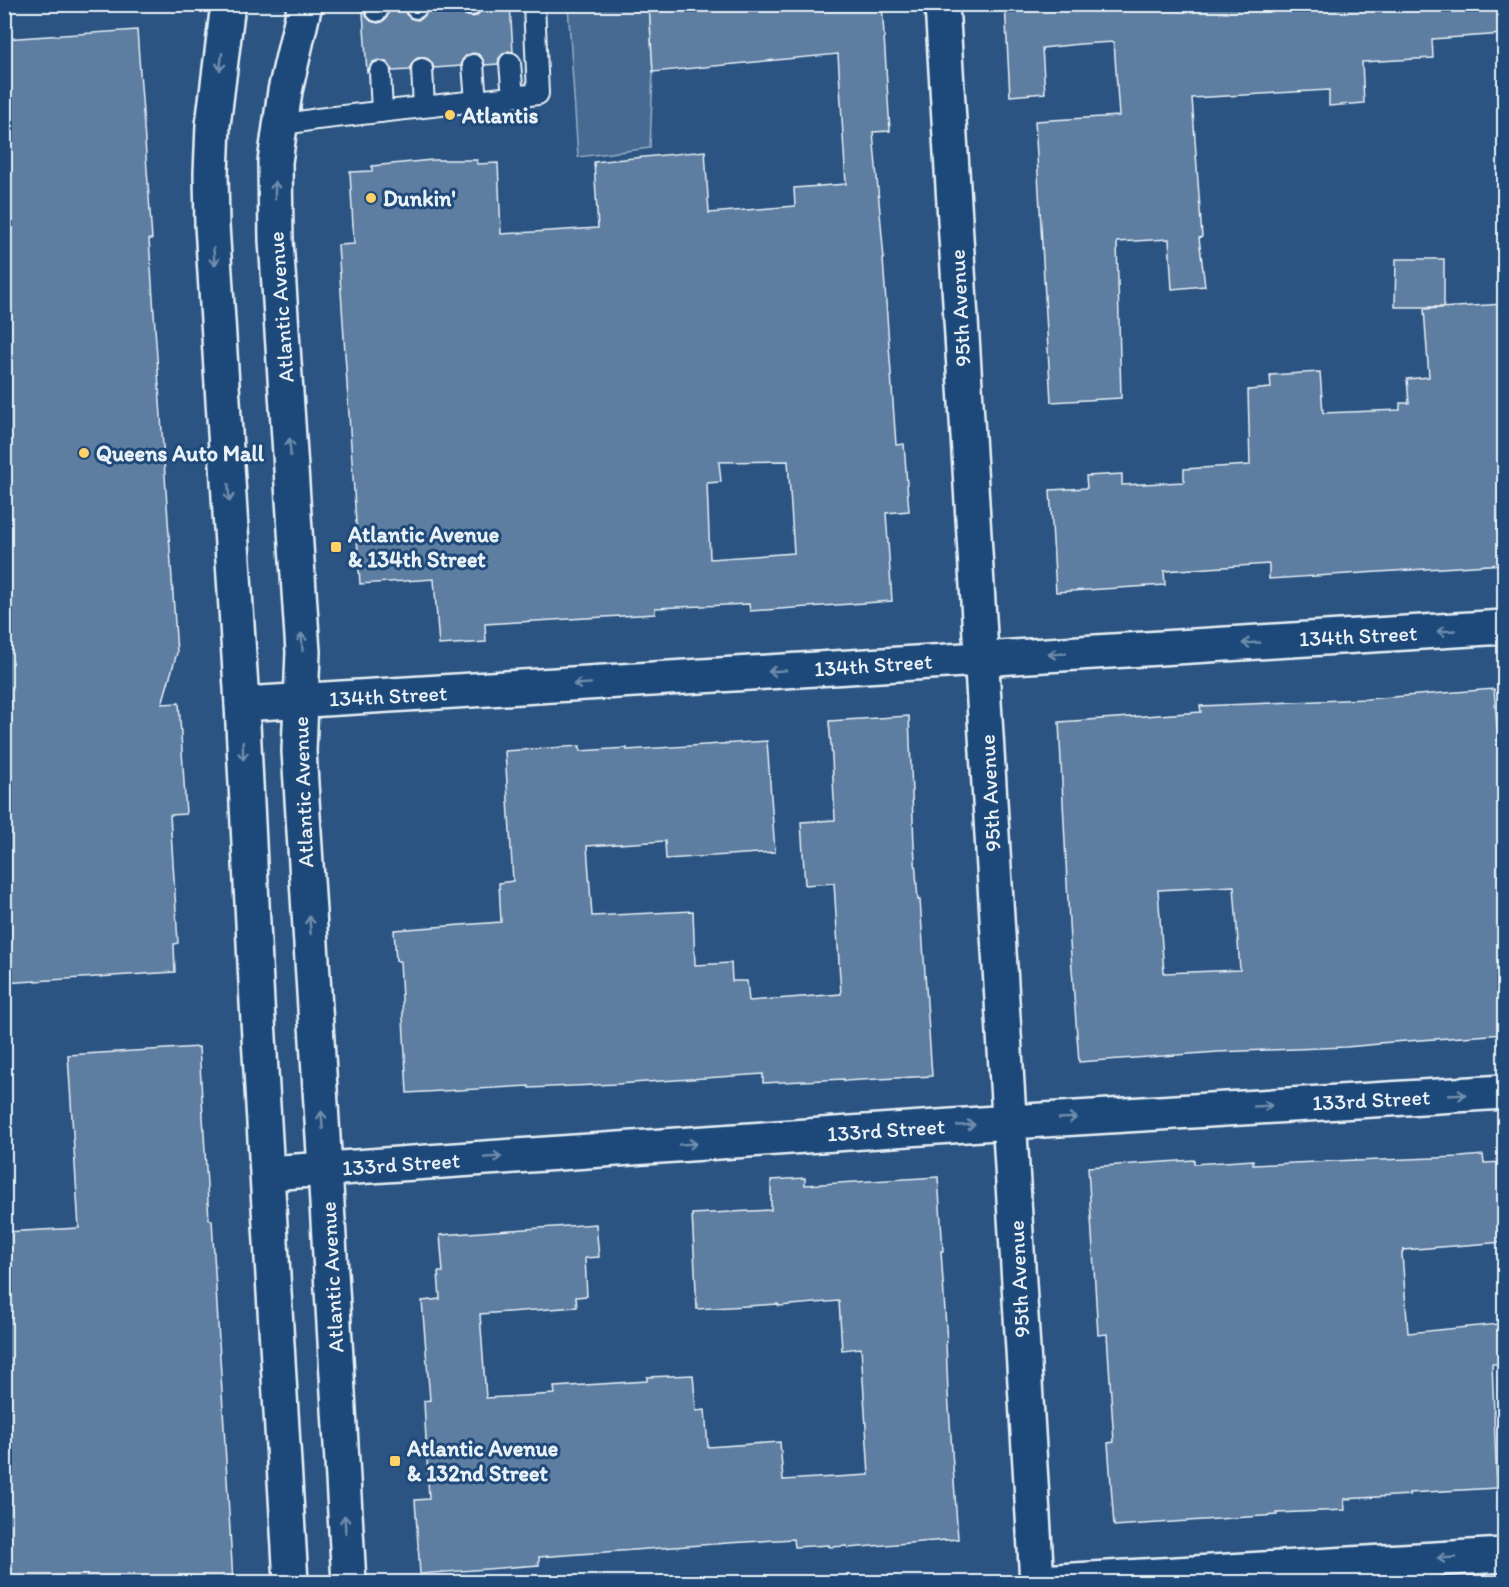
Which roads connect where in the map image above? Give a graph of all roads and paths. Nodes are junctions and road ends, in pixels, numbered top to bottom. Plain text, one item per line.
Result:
1 (228, 4) edge
2 (304, 4) edge
3 (534, 4) edge
4 (942, 4) edge
5 (510, 63) dead end
6 (473, 65) dead end
7 (422, 69) dead end
8 (380, 72) dead end
9 (513, 97) junction
10 (476, 101) junction
11 (424, 107) junction
12 (382, 112) junction
13 (280, 125) junction
14 (1504, 627) edge
15 (982, 659) junction
16 (300, 700) junction
17 (242, 704) junction
18 (1504, 1092) edge
19 (1010, 1122) junction
20 (326, 1169) junction
21 (268, 1173) junction
22 (1504, 1555) edge
23 (291, 1582) edge
24 (349, 1582) edge
25 (1038, 1582) edge

1 -> 17 street
2 - 13 street, Atlantic Avenue
3 - 9 lane
4 - 15 street, 95th Avenue
5 - 9 lane
6 - 10 lane
7 - 11 lane
8 - 12 lane
9 - 10 lane
10 - 11 lane
11 - 12 lane
12 - 13 lane
16 -> 13 street, Atlantic Avenue
14 -> 15 street, 134th Street
15 -> 16 street, 134th Street
15 - 19 street, 95th Avenue
16 - 17 street, 134th Street
20 -> 16 street, Atlantic Avenue
17 -> 21 street
19 -> 18 street, 133rd Street
20 -> 19 street, 133rd Street
19 - 25 street, 95th Avenue
20 - 21 street, 133rd Street
24 -> 20 street, Atlantic Avenue
21 - 23 street
22 -> 25 street

